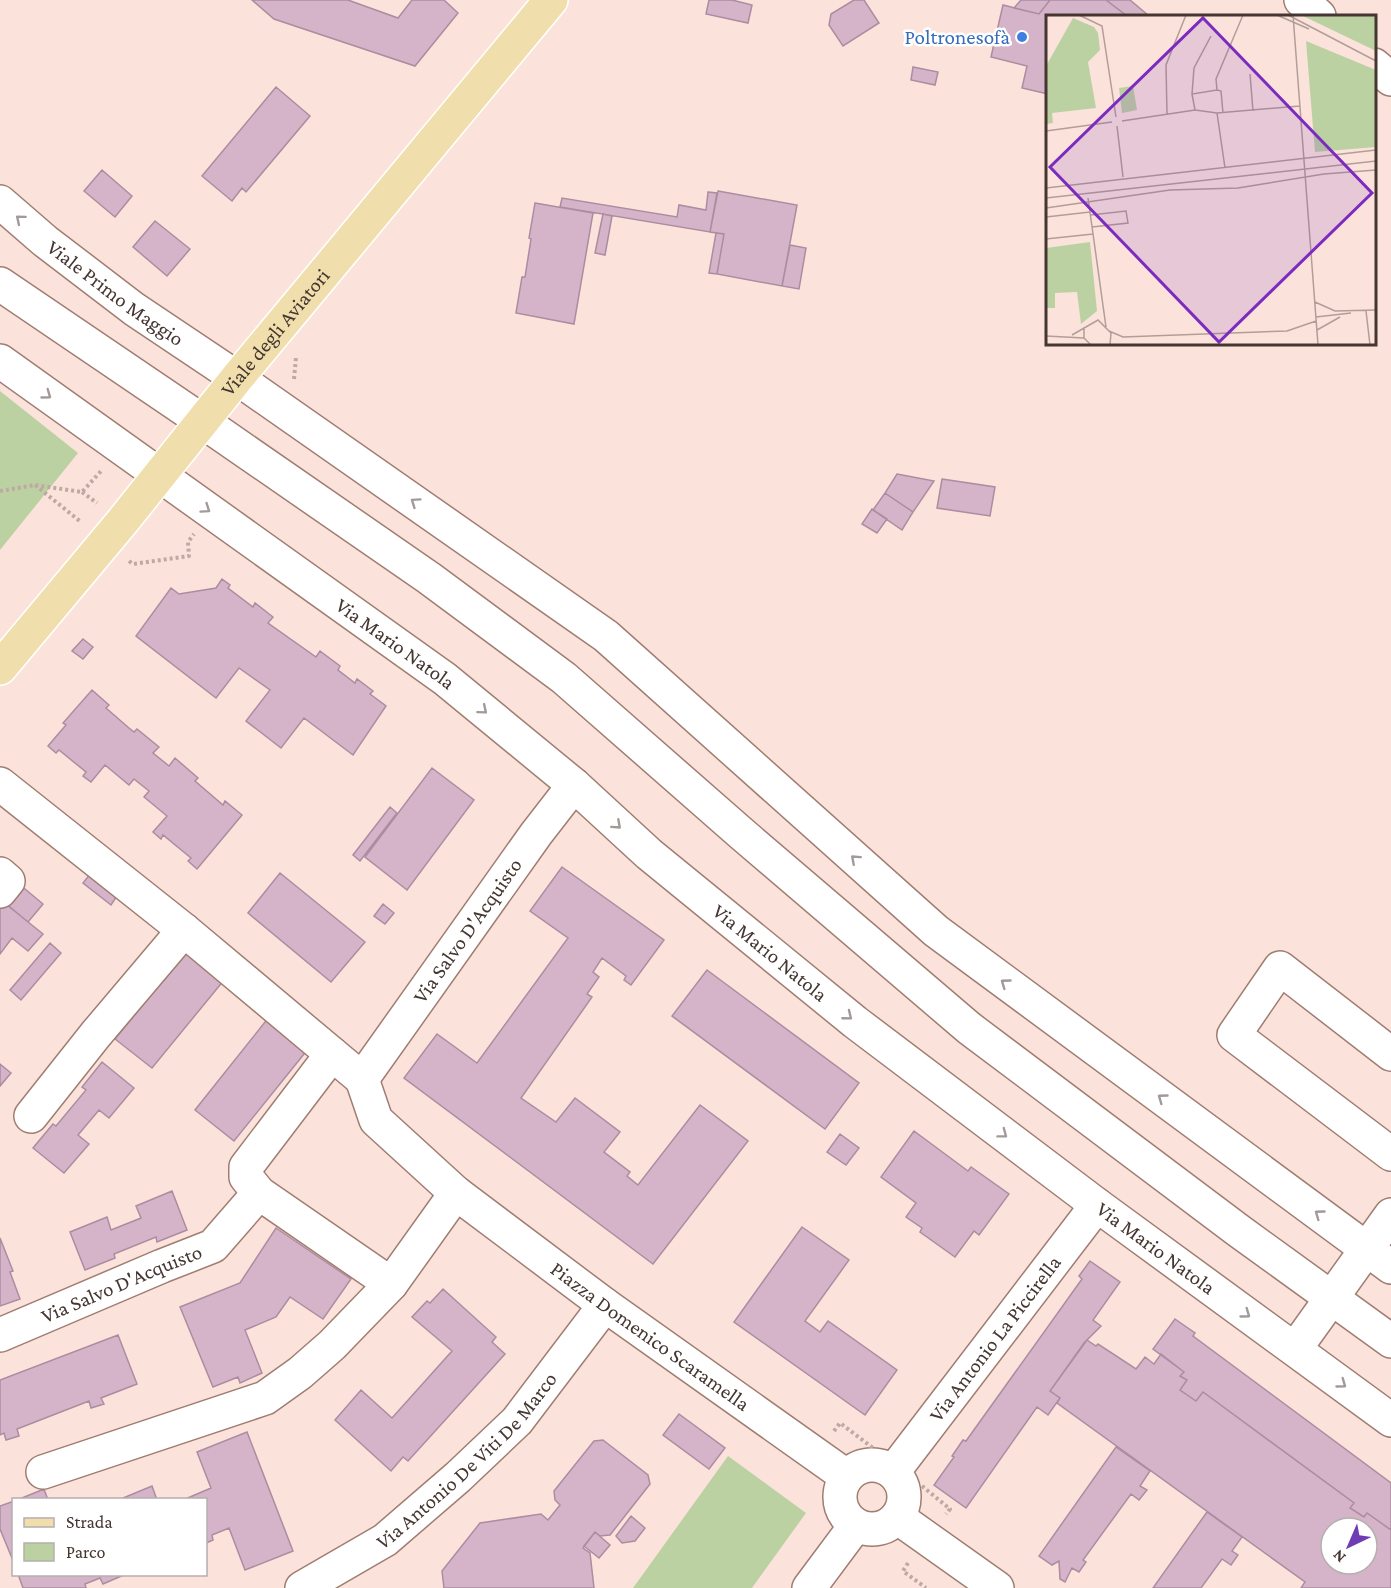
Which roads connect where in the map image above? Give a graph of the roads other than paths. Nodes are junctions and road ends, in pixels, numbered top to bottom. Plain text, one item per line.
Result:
1 (551, 0) edge
2 (1300, 0) edge
3 (1318, 15) edge
4 (1376, 66) edge
5 (1391, 79) edge
6 (0, 202) edge
7 (0, 284) edge
8 (0, 361) edge
9 (237, 378) junction
10 (202, 421) junction
11 (159, 475) junction
12 (0, 668) edge
13 (0, 784) edge
14 (574, 785) junction
15 (0, 874) edge
16 (0, 891) edge
17 (184, 930) junction
18 (332, 1054) junction
19 (1391, 1054) edge
20 (362, 1079) junction
21 (30, 1116) dead end
22 (1391, 1154) edge
23 (259, 1193) junction
24 (456, 1194) junction
25 (1097, 1205) junction
26 (1391, 1215) edge
27 (1378, 1258) edge
28 (391, 1284) junction
29 (1331, 1298) junction
30 (605, 1305) junction
31 (0, 1335) edge
32 (1391, 1341) edge
33 (1294, 1349) junction
34 (1391, 1420) edge
35 (43, 1472) dead end
36 (893, 1472) junction
37 (846, 1476) junction
38 (897, 1517) junction
39 (856, 1525) junction
40 (302, 1588) edge
41 (809, 1588) edge
42 (997, 1588) edge

1 - 9 main road, Viale degli Aviatori
2 - 3 street
4 - 5 street
9 -> 6 street, Viale Primo Maggio
7 - 10 street
8 -> 11 street
9 - 10 main road, Viale degli Aviatori
27 -> 9 street
10 - 11 main road, Viale degli Aviatori
10 - 29 street
11 - 12 main road, Viale degli Aviatori
11 -> 14 street, Via Mario Natola
13 - 17 street
14 - 20 street, Via Salvo D'Acquisto
14 -> 25 street, Via Mario Natola
15 - 16 street
17 - 18 street
17 - 21 street
18 - 20 street
18 - 23 street
19 - 22 street
20 - 24 street, Piazza Domenico Scaramella
23 - 28 street
23 - 31 street, Via Salvo D'Acquisto
24 - 28 street
24 - 30 street, Piazza Domenico Scaramella
25 -> 33 street, Via Mario Natola
25 - 36 street, Via Antonio La Piccirella
26 - 27 street
27 - 29 street
28 - 35 street
29 - 32 street
29 - 33 street
30 - 37 street, Piazza Domenico Scaramella
30 - 40 street, Via Antonio De Viti De Marco
33 -> 34 street, Via Mario Natola
36 - 37 street
36 - 38 street
37 - 39 street
38 - 39 street
38 - 42 street
39 - 41 street

